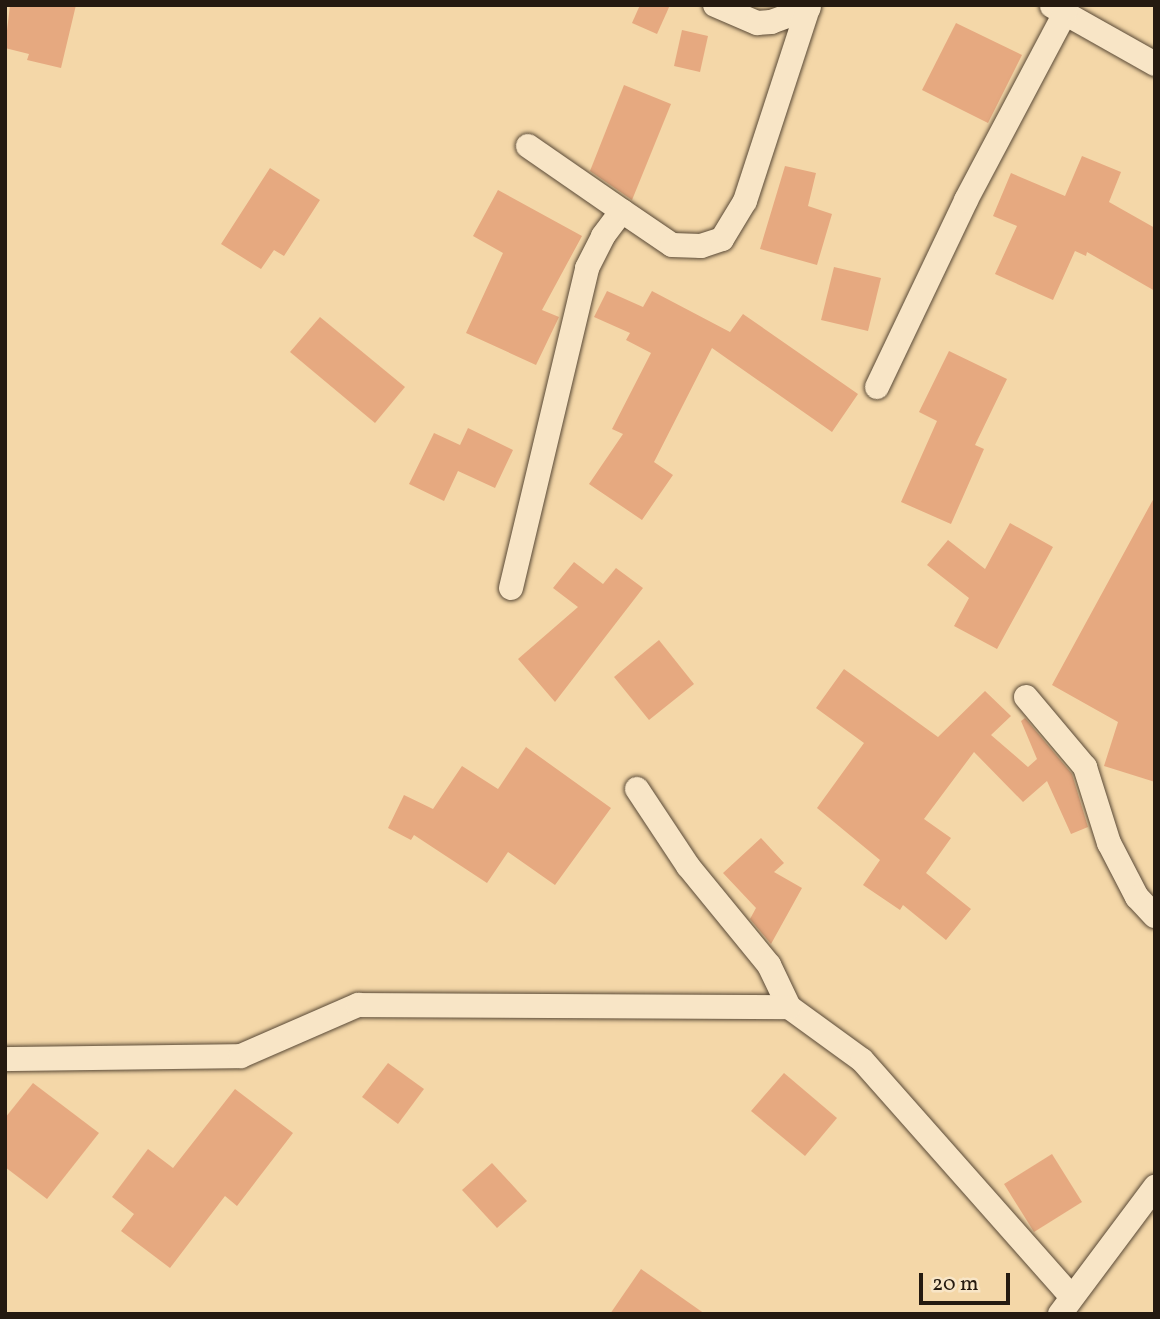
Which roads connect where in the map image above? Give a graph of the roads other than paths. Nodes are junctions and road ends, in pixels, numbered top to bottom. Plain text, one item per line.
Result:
1 (715, 5) edge
2 (809, 7) edge
3 (1058, 9) edge
4 (1155, 64) edge
5 (528, 146) dead end
6 (622, 211) junction
7 (877, 387) dead end
8 (511, 588) dead end
9 (1026, 697) dead end
10 (637, 789) dead end
11 (1155, 916) edge
12 (789, 1007) junction
13 (5, 1059) edge
14 (1155, 1187) edge
15 (1065, 1305) edge

1 - 2 street
2 - 6 street
3 - 4 street
3 - 7 street
5 - 6 street
6 - 8 street
9 - 11 street
10 - 12 street
12 - 13 street
12 - 15 street
14 - 15 street

